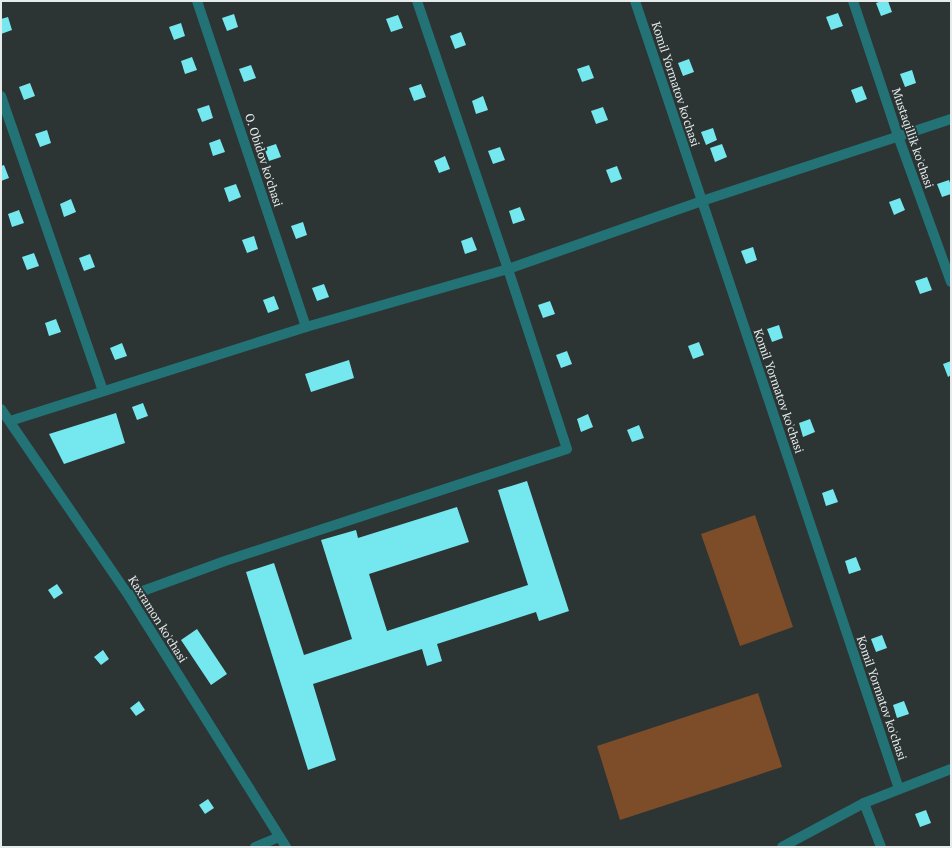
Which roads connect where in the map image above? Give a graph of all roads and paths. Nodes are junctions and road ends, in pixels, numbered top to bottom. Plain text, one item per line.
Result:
1 (197, 1) edge
2 (417, 1) edge
3 (635, 1) edge
4 (853, 1) edge
5 (1, 96) edge
6 (951, 119) edge
7 (898, 136) junction
8 (702, 201) junction
9 (508, 269) junction
10 (951, 282) edge
11 (306, 327) junction
12 (103, 391) junction
13 (1, 409) edge
14 (10, 421) junction
15 (129, 596) junction
16 (951, 769) edge
17 (899, 789) junction
18 (864, 803) junction
19 (279, 837) junction
20 (255, 847) edge
21 (286, 847) edge
22 (782, 847) edge
23 (881, 847) edge

1 - 11 street, O. Obidov ko'chasi
2 - 9 street
3 - 8 street, Komil Yormatov ko'chasi
4 - 7 street, Mustaqillik ko'chasi
5 - 12 street
6 - 7 street
7 - 8 street
7 - 10 street, Mustaqillik ko'chasi
8 - 9 street
8 - 17 street, Komil Yormatov ko'chasi
9 - 11 street
9 - 15 street
11 - 12 street
12 - 14 street
13 - 14 street, Kaxramon ko'chasi
14 - 15 street, Kaxramon ko'chasi
15 - 19 street, Kaxramon ko'chasi
16 - 17 street
17 - 18 street
18 - 22 street
18 - 23 street
19 - 20 street
19 - 21 street, Kaxramon ko'chasi

